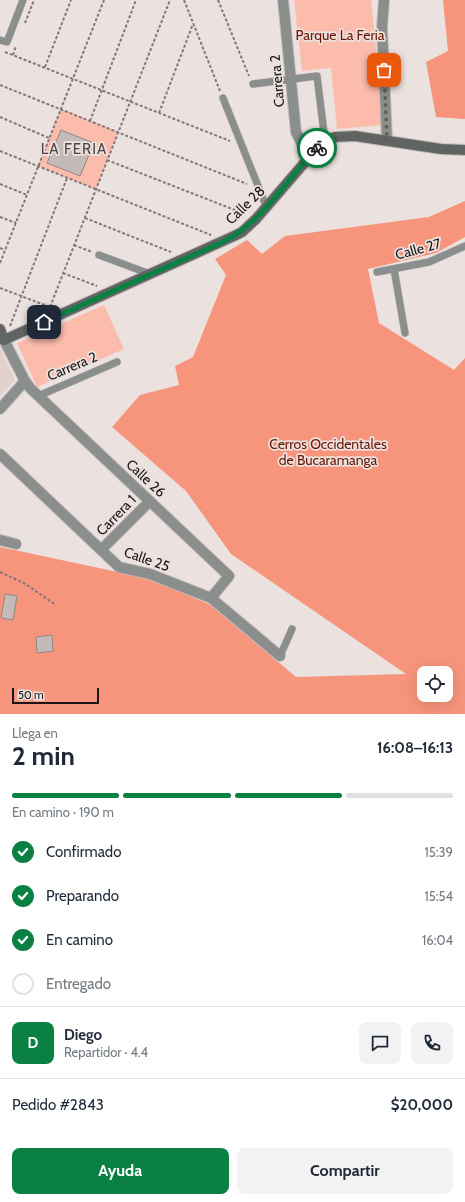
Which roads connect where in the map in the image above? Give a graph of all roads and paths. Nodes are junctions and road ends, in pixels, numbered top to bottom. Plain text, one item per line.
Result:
1 (23, 0) edge
2 (71, 0) edge
3 (104, 0) edge
4 (136, 0) edge
5 (170, 0) edge
6 (184, 0) edge
7 (218, 0) edge
8 (283, 0) edge
9 (384, 0) edge
10 (193, 24) junction
11 (0, 40) edge
12 (0, 50) edge
13 (45, 67) junction
14 (73, 78) junction
15 (290, 80) junction
16 (253, 84) joint
17 (0, 85) edge
18 (102, 90) junction
19 (223, 98) joint
20 (130, 101) junction
21 (61, 109) junction
22 (159, 113) junction
23 (0, 117) edge
24 (90, 121) junction
25 (118, 132) junction
26 (49, 138) junction
27 (387, 140) junction
28 (325, 141) junction
29 (242, 146) junction
30 (465, 150) edge
31 (0, 151) edge
32 (308, 157) junction
33 (107, 160) junction
34 (38, 166) junction
35 (67, 178) junction
36 (0, 184) edge
37 (96, 189) junction
38 (259, 189) junction
39 (27, 195) junction
40 (266, 206) junction
41 (0, 217) edge
42 (85, 218) junction
43 (256, 219) junction
44 (16, 223) junction
45 (225, 241) junction
46 (74, 245) junction
47 (465, 246) edge
48 (0, 248) edge
49 (5, 250) junction
50 (98, 255) joint
51 (186, 258) junction
52 (0, 263) edge
53 (394, 269) junction
54 (377, 272) dead end
55 (63, 273) junction
56 (150, 274) junction
57 (0, 288) edge
58 (112, 292) junction
59 (21, 296) junction
60 (0, 329) edge
61 (405, 333) dead end
62 (4, 340) junction
63 (117, 362) dead end
64 (25, 381) junction
65 (38, 396) junction
66 (0, 409) edge
67 (0, 454) edge
68 (150, 501) junction
69 (0, 540) edge
70 (16, 544) dead end
71 (102, 550) junction
72 (0, 572) edge
73 (211, 598) junction
74 (56, 605) dead end
75 (292, 629) dead end
76 (280, 656) joint

1 - 11 lane
2 - 13 path
3 - 14 path
4 - 18 path
5 - 20 path
6 - 10 path
7 - 16 path
8 - 15 street, Carrera 2
9 - 27 street
10 - 19 path
10 - 22 path
12 - 13 path
13 - 14 path
14 - 18 path
14 - 21 path
15 - 16 lane
15 - 28 lane
15 - 32 street, Carrera 2
17 - 21 path
18 - 20 path
18 - 24 path
19 - 29 lane
20 - 22 path
20 - 25 path
21 - 24 path
21 - 26 path
22 - 29 path
23 - 26 path
24 - 25 path
25 - 33 path
25 - 38 path
26 - 34 path
27 - 28 street, Calle 28
27 - 30 street, Calle 28
28 - 32 street, Calle 28
29 - 38 lane
31 - 34 path
32 - 40 street, Calle 28
33 - 37 path
33 - 43 path
34 - 35 path
34 - 39 path
35 - 37 path
35 - 59 path
36 - 39 path
37 - 42 path
37 - 45 path
38 - 40 lane
39 - 44 path
40 - 43 street, Calle 28
41 - 44 path
42 - 46 path
42 - 51 path
43 - 45 street, Calle 28
44 - 49 path
45 - 51 street, Calle 28
46 - 50 path
46 - 55 path
47 - 53 lane, Calle 27
48 - 49 path
49 - 52 path
50 - 56 lane
51 - 56 street, Calle 28
53 - 54 lane, Calle 27
53 - 61 lane
55 - 58 path
55 - 59 path
56 - 58 street, Calle 28
57 - 59 path
58 - 62 street, Calle 28
59 - 62 path
60 - 62 street
62 - 64 street
63 - 65 lane, Carrera 2
64 - 65 street, Calle 26
64 - 66 street
65 - 68 street, Calle 26
67 - 71 street, Calle 25
68 - 71 street, Carrera 1
68 - 73 street, Calle 26
69 - 70 street
71 - 73 street, Calle 25
72 - 74 path
73 - 76 street, Calle 25
75 - 76 lane

